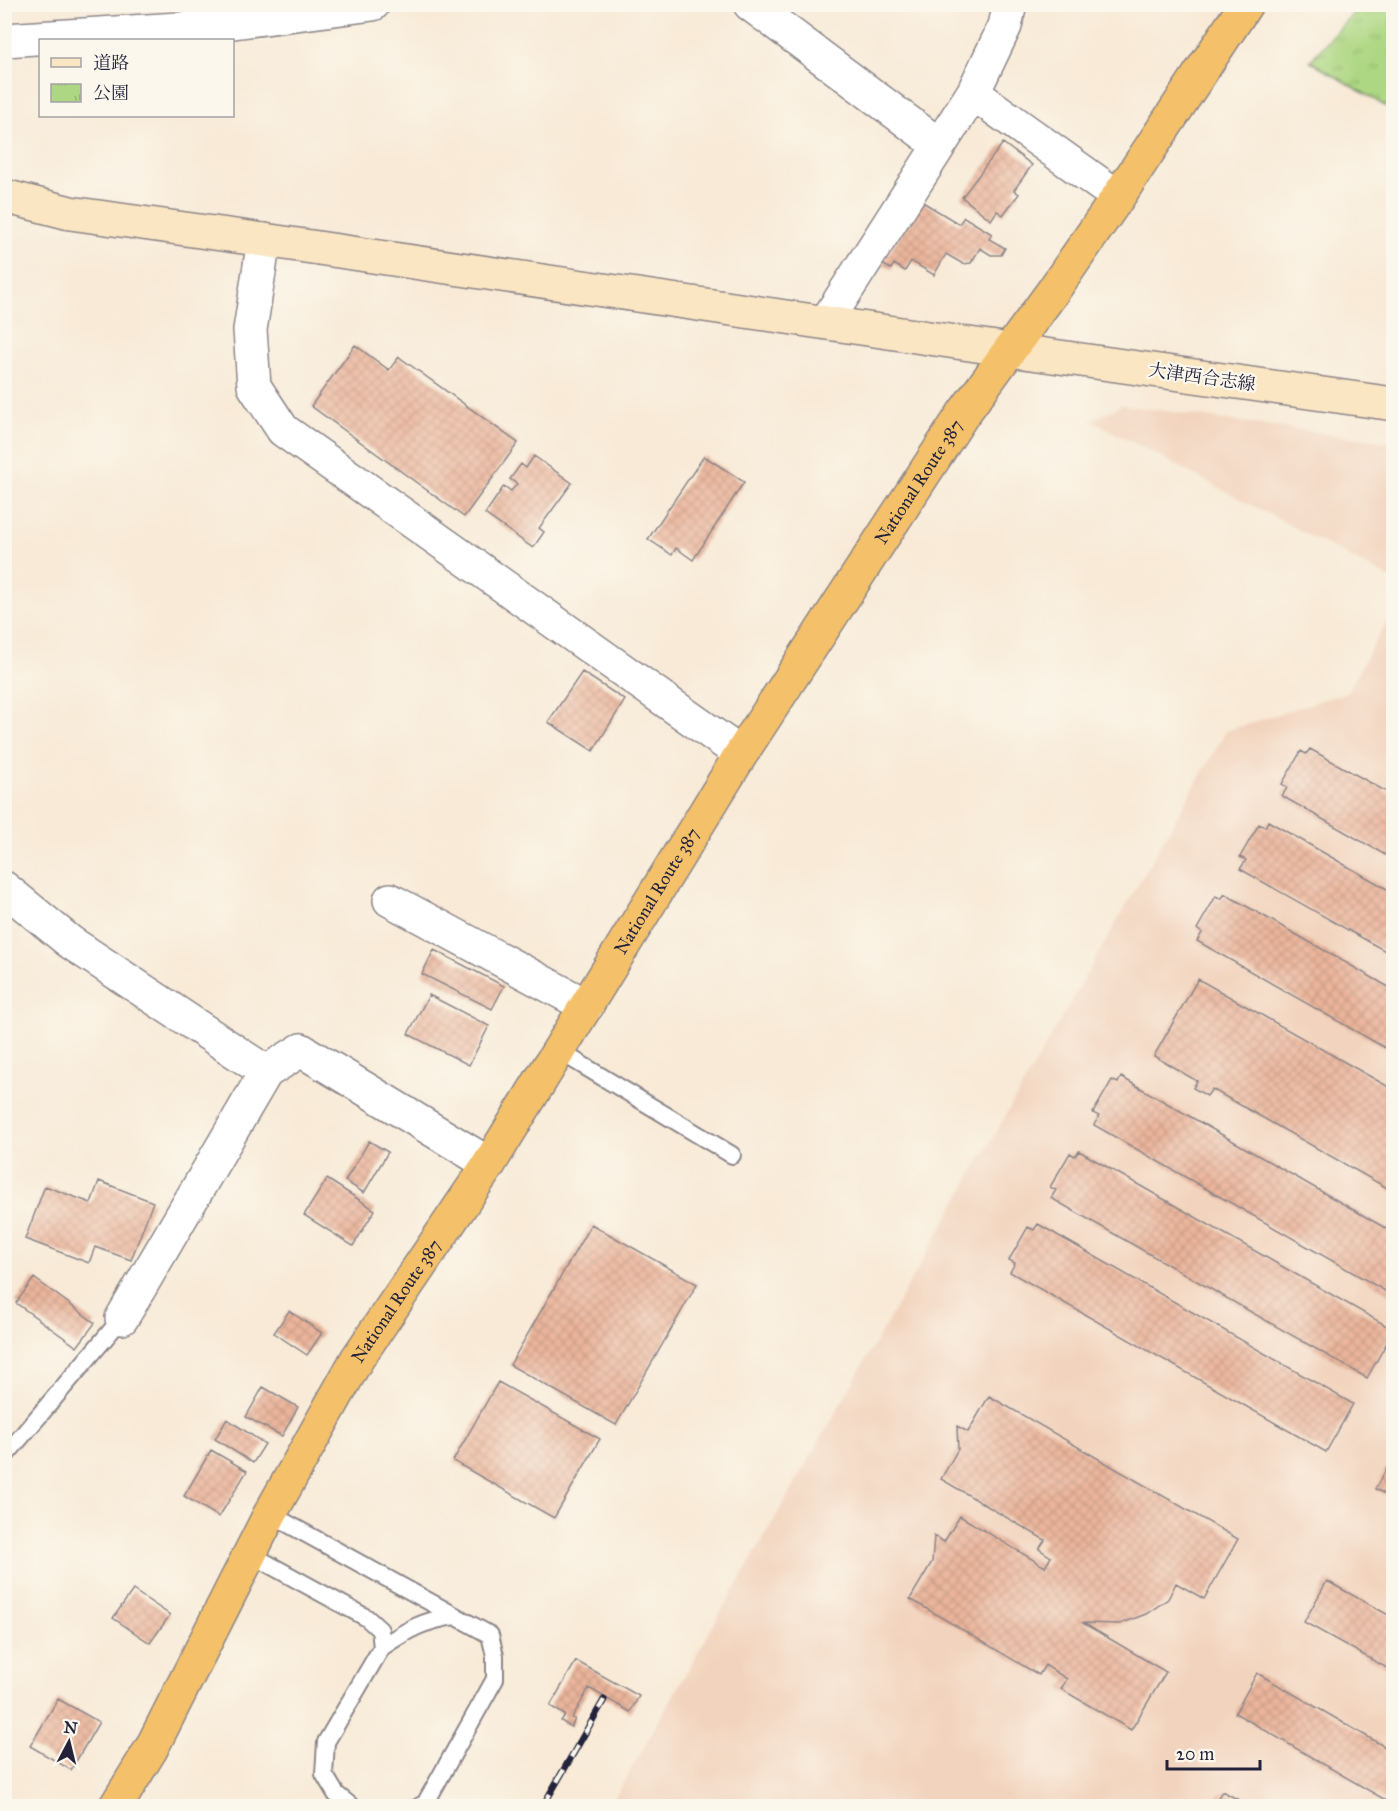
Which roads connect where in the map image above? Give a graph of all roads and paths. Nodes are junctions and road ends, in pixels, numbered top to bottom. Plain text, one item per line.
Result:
1 (373, 4) edge
2 (750, 4) edge
3 (1010, 4) edge
4 (1246, 4) edge
5 (4, 40) edge
6 (973, 93) junction
7 (939, 145) junction
8 (4, 196) edge
9 (1118, 196) junction
10 (264, 240) junction
11 (826, 322) junction
12 (1010, 350) junction
13 (1394, 404) edge
14 (741, 754) junction
15 (4, 888) edge
16 (390, 900) dead end
17 (587, 1006) junction
18 (559, 1051) junction
19 (266, 1072) junction
20 (732, 1155) dead end
21 (489, 1164) junction
22 (122, 1318) joint
23 (4, 1457) edge
24 (270, 1515) junction
25 (250, 1554) junction
26 (454, 1616) junction
27 (382, 1647) junction
28 (116, 1806) edge
29 (351, 1806) edge
30 (420, 1806) edge

1 - 5 street
2 - 7 street
3 - 6 street
4 - 9 highway, National Route 387
6 - 7 street
6 - 9 street
7 - 11 street
8 - 10 street, 大津西合志線
9 - 12 highway, National Route 387
10 - 11 street, 大津西合志線
10 - 14 street
11 - 12 street, 大津西合志線
12 - 13 street, 大津西合志線
12 - 14 highway, National Route 387
14 - 17 highway, National Route 387
15 - 19 street
16 - 17 street
17 - 18 highway, National Route 387
18 - 20 lane
18 - 21 highway, National Route 387
19 - 21 street
19 - 22 street
21 - 24 highway, National Route 387
22 - 23 lane
24 - 25 highway, National Route 387
24 - 26 lane
25 - 27 lane
25 - 28 highway, National Route 387
26 - 27 lane
26 - 30 lane
27 - 29 lane

